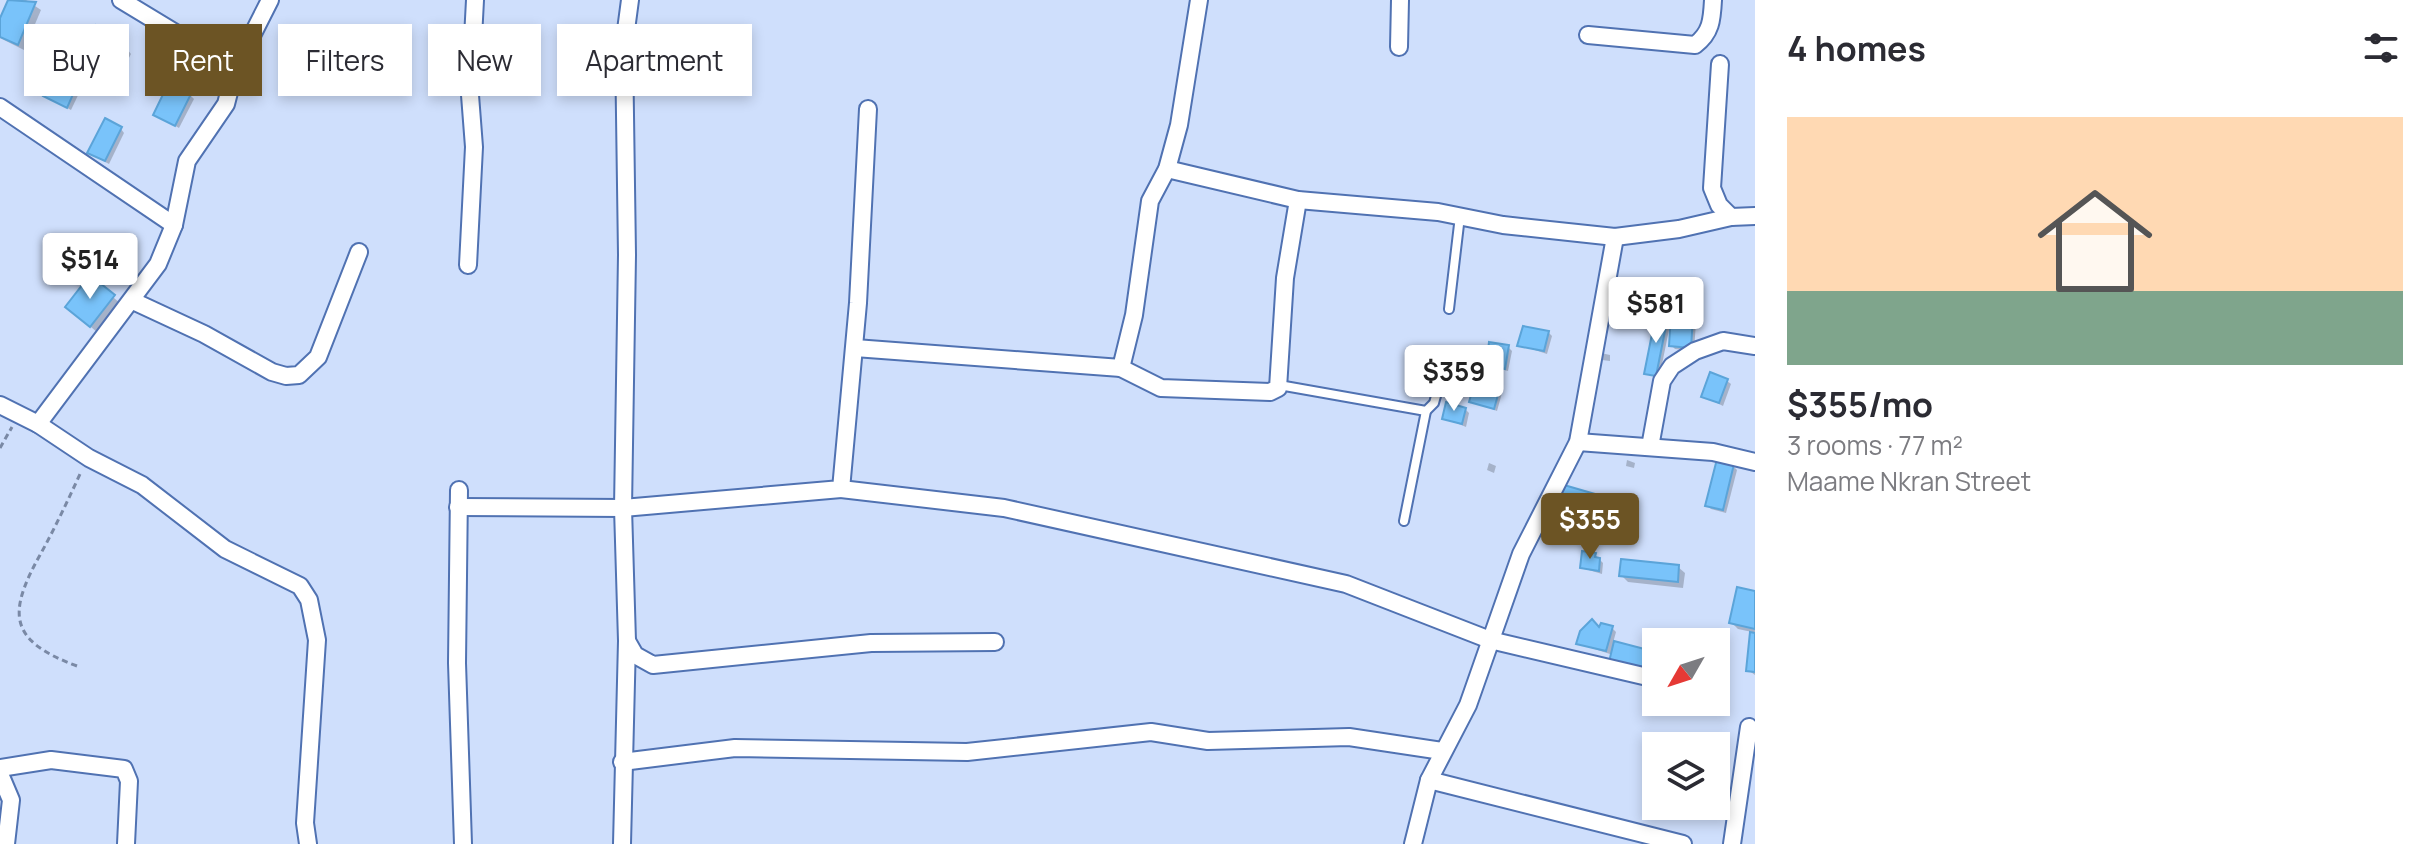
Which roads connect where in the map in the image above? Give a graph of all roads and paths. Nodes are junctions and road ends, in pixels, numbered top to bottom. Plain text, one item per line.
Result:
1 (121, 0) edge
2 (270, 0) edge
3 (475, 0) edge
4 (630, 0) edge
5 (1199, 0) edge
6 (1400, 0) edge
7 (1713, 0) edge
8 (161, 24) edge
9 (258, 24) edge
10 (1588, 35) dead end
11 (1399, 47) dead end
12 (1720, 64) dead end
13 (228, 96) edge
14 (0, 107) edge
15 (868, 109) dead end
16 (1167, 169) junction
17 (1298, 200) junction
18 (1460, 216) junction
19 (1755, 216) edge
20 (1731, 217) junction
21 (174, 225) junction
22 (1615, 237) junction
23 (359, 252) dead end
24 (468, 265) dead end
25 (133, 301) junction
26 (1449, 309) dead end
27 (1755, 346) edge
28 (855, 348) junction
29 (1447, 357) dead end
30 (1121, 368) junction
31 (1279, 385) junction
32 (0, 405) edge
33 (1426, 411) junction
34 (19, 416) junction
35 (38, 424) junction
36 (1578, 442) junction
37 (1650, 447) junction
38 (0, 448) edge
39 (89, 458) junction
40 (1755, 462) edge
41 (841, 489) junction
42 (459, 490) dead end
43 (458, 507) junction
44 (623, 508) junction
45 (1404, 521) dead end
46 (1490, 640) junction
47 (627, 641) junction
48 (995, 642) dead end
49 (77, 666) dead end
50 (1642, 676) edge
51 (1749, 727) dead end
52 (1442, 751) junction
53 (622, 762) junction
54 (0, 771) edge
55 (1429, 780) junction
56 (6, 844) edge
57 (126, 844) edge
58 (308, 844) edge
59 (463, 844) edge
60 (622, 844) edge
61 (1413, 844) edge
62 (1683, 844) edge
63 (1732, 844) edge

1 - 8 street
2 - 9 street
3 - 24 street
4 - 44 street
5 - 16 street
6 - 11 street
7 - 10 street
12 - 20 street
13 - 21 street
14 - 21 street
15 - 28 street
16 - 17 street
16 - 30 street
17 - 18 street
17 - 31 street
18 - 22 street
18 - 26 lane
19 - 20 street
20 - 22 street
21 - 25 street
22 - 36 street
23 - 25 street
25 - 35 street
27 - 37 street
28 - 30 street
28 - 41 street
29 - 33 lane
30 - 31 street
31 - 33 lane
32 - 34 street
33 - 45 lane
34 - 35 street
34 - 38 path
35 - 39 street
36 - 37 street
36 - 46 street
37 - 40 street
39 - 49 path
39 - 58 street
41 - 44 street
41 - 46 street
42 - 43 street
43 - 44 street
43 - 59 street
44 - 47 street
46 - 50 street
46 - 52 street
47 - 48 street
47 - 53 street
51 - 63 street
52 - 53 street
52 - 55 street
53 - 60 street
54 - 56 street
54 - 57 street
55 - 61 street
55 - 62 street

